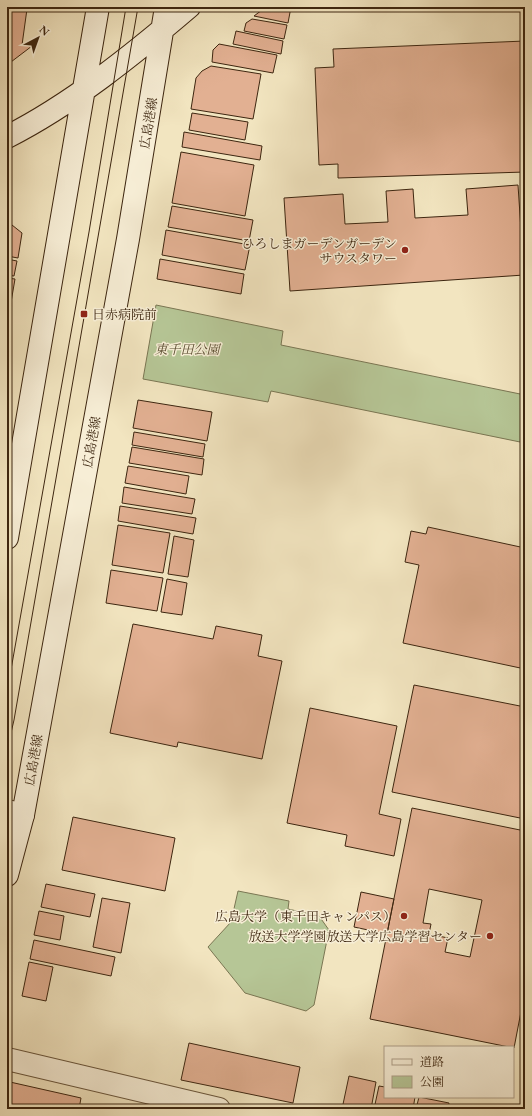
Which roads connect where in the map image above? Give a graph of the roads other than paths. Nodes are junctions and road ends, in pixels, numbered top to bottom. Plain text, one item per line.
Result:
1 (98, 7) edge
2 (166, 7) edge
3 (189, 7) edge
4 (163, 29) junction
5 (85, 88) junction
6 (7, 137) edge
7 (10, 505) edge
8 (7, 538) edge
9 (15, 813) edge
10 (7, 875) edge
11 (7, 1059) edge
12 (176, 1104) edge
13 (219, 1109) edge

1 - 5 main road
2 - 4 main road, 広島港線
3 - 4 main road
4 - 5 main road
4 - 9 main road, 広島港線
5 - 6 main road
5 - 7 main road
7 - 8 main road
9 - 10 main road, 広島港線
11 - 12 main road
12 - 13 main road

